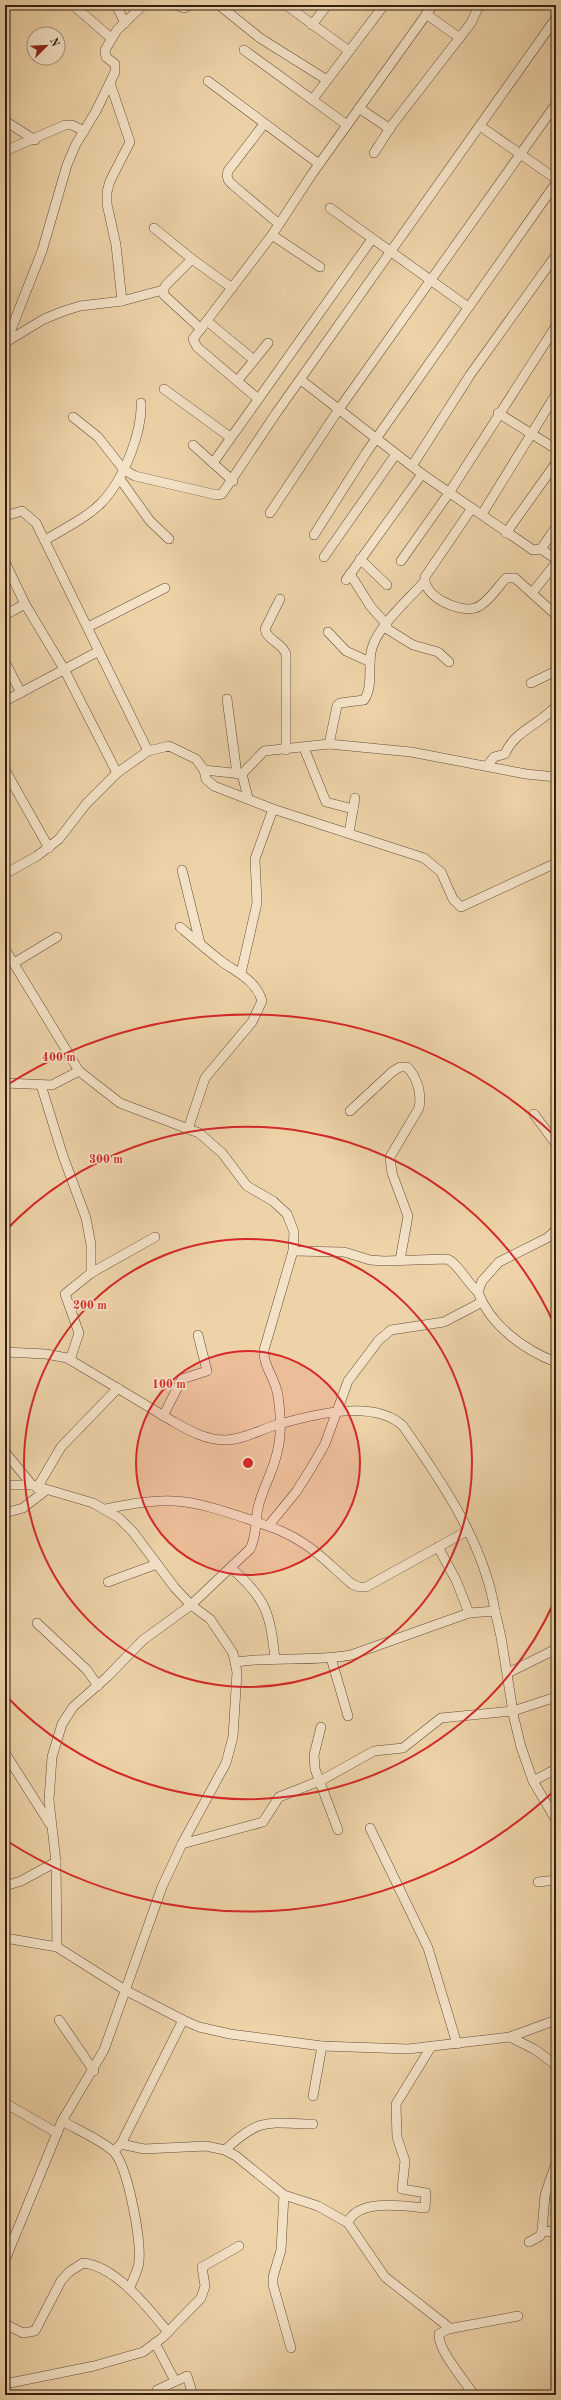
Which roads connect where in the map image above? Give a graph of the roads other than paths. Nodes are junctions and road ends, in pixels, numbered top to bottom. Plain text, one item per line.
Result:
1 (73, 5) edge
2 (116, 5) edge
3 (143, 5) edge
4 (175, 5) edge
5 (190, 5) edge
6 (286, 5) edge
7 (328, 5) edge
8 (384, 5) edge
9 (432, 5) edge
10 (473, 5) edge
11 (226, 7) edge
12 (426, 14) junction
13 (556, 18) edge
14 (125, 23) junction
15 (312, 24) junction
16 (111, 38) junction
17 (460, 38) junction
18 (244, 50) dead end
19 (349, 51) junction
20 (326, 80) junction
21 (208, 81) dead end
22 (110, 83) junction
23 (313, 99) junction
24 (556, 104) edge
25 (359, 108) junction
26 (5, 121) edge
27 (264, 124) junction
28 (347, 125) junction
29 (480, 126) junction
30 (390, 129) junction
31 (84, 131) junction
32 (35, 140) junction
33 (5, 151) edge
34 (374, 153) dead end
35 (521, 154) junction
36 (319, 164) junction
37 (556, 179) edge
38 (556, 183) edge
39 (330, 208) dead end
40 (279, 224) junction
41 (154, 228) dead end
42 (272, 235) junction
43 (372, 239) junction
44 (391, 251) junction
45 (556, 255) edge
46 (192, 259) junction
47 (320, 267) dead end
48 (433, 280) junction
49 (232, 288) junction
50 (163, 290) junction
51 (122, 301) junction
52 (468, 307) junction
53 (204, 325) junction
54 (556, 326) edge
55 (5, 343) edge
56 (268, 343) dead end
57 (254, 360) junction
58 (238, 380) junction
59 (301, 380) junction
60 (164, 389) dead end
61 (556, 394) edge
62 (257, 398) junction
63 (141, 403) dead end
64 (339, 409) junction
65 (498, 413) junction
66 (73, 417) dead end
67 (531, 433) junction
68 (230, 437) junction
69 (378, 439) junction
70 (193, 445) dead end
71 (556, 449) edge
72 (396, 454) junction
73 (212, 463) junction
74 (556, 463) edge
75 (412, 466) junction
76 (124, 470) junction
77 (422, 474) junction
78 (120, 479) junction
79 (233, 481) junction
80 (449, 493) junction
81 (472, 508) junction
82 (270, 513) dead end
83 (482, 514) junction
84 (5, 516) edge
85 (556, 527) edge
86 (506, 533) junction
87 (314, 536) dead end
88 (170, 539) dead end
89 (45, 540) junction
90 (541, 549) junction
91 (324, 558) dead end
92 (360, 559) junction
93 (556, 559) edge
94 (401, 560) dead end
95 (556, 563) edge
96 (6, 567) edge
97 (424, 582) junction
98 (387, 585) dead end
99 (165, 588) dead end
100 (532, 593) junction
101 (280, 599) dead end
102 (25, 604) junction
103 (5, 615) edge
104 (556, 616) edge
105 (385, 626) junction
106 (88, 627) junction
107 (328, 632) dead end
108 (99, 651) junction
109 (5, 662) edge
110 (370, 662) junction
111 (449, 662) dead end
112 (64, 669) junction
113 (556, 671) edge
114 (531, 683) dead end
115 (22, 693) junction
116 (227, 699) dead end
117 (5, 701) edge
118 (556, 706) edge
119 (329, 744) junction
120 (304, 748) junction
121 (286, 750) junction
122 (148, 751) junction
123 (487, 766) junction
124 (5, 770) edge
125 (204, 770) junction
126 (117, 772) junction
127 (239, 774) junction
128 (556, 777) edge
129 (248, 798) junction
130 (356, 798) dead end
131 (273, 809) junction
132 (353, 809) junction
133 (349, 833) junction
134 (49, 848) junction
135 (556, 863) edge
136 (182, 870) dead end
137 (5, 874) edge
138 (180, 927) dead end
139 (57, 937) dead end
140 (200, 943) junction
141 (5, 949) edge
142 (14, 963) junction
143 (242, 973) junction
144 (79, 1072) junction
145 (5, 1083) edge
146 (41, 1085) junction
147 (350, 1111) dead end
148 (534, 1114) dead end
149 (188, 1129) junction
150 (556, 1144) edge
151 (556, 1230) edge
152 (155, 1237) dead end
153 (292, 1251) junction
154 (400, 1260) junction
155 (91, 1273) junction
156 (478, 1292) junction
157 (482, 1302) junction
158 (198, 1334) dead end
159 (5, 1352) edge
160 (70, 1360) junction
161 (556, 1362) edge
162 (118, 1388) junction
163 (338, 1413) junction
164 (163, 1416) junction
165 (281, 1423) junction
166 (5, 1452) edge
167 (5, 1485) edge
168 (38, 1488) junction
169 (106, 1509) junction
170 (5, 1513) edge
171 (256, 1522) junction
172 (269, 1525) junction
173 (467, 1531) junction
174 (438, 1547) junction
175 (157, 1564) junction
176 (231, 1568) junction
177 (108, 1582) dead end
178 (191, 1605) junction
179 (495, 1611) junction
180 (469, 1613) junction
181 (37, 1623) dead end
182 (556, 1649) edge
183 (331, 1658) junction
184 (275, 1659) junction
185 (236, 1662) junction
186 (508, 1672) junction
187 (98, 1686) junction
188 (556, 1697) edge
189 (513, 1711) junction
190 (348, 1716) dead end
191 (320, 1727) dead end
192 (5, 1753) edge
193 (556, 1769) edge
194 (533, 1781) junction
195 (318, 1782) junction
196 (556, 1820) edge
197 (52, 1827) junction
198 (370, 1828) dead end
199 (338, 1830) dead end
200 (182, 1844) junction
201 (56, 1862) junction
202 (556, 1880) edge
203 (538, 1882) dead end
204 (5, 1886) edge
205 (5, 1938) edge
206 (57, 1947) junction
207 (125, 1990) junction
208 (59, 2020) dead end
209 (182, 2020) junction
210 (556, 2020) edge
211 (510, 2037) junction
212 (458, 2044) junction
213 (322, 2046) junction
214 (431, 2047) junction
215 (556, 2065) edge
216 (94, 2071) junction
217 (313, 2096) dead end
218 (5, 2103) edge
219 (62, 2121) junction
220 (313, 2124) dead end
221 (57, 2133) junction
222 (121, 2144) junction
223 (225, 2150) junction
224 (113, 2151) junction
225 (556, 2162) edge
226 (284, 2195) junction
227 (348, 2223) junction
228 (542, 2231) junction
229 (556, 2232) edge
230 (529, 2242) dead end
231 (239, 2246) dead end
232 (5, 2260) edge
233 (130, 2287) junction
234 (518, 2316) dead end
235 (5, 2324) edge
236 (450, 2329) junction
237 (168, 2332) junction
238 (155, 2343) junction
239 (291, 2348) dead end
240 (175, 2381) junction
241 (5, 2384) edge
242 (159, 2395) edge
243 (193, 2395) edge
244 (474, 2395) edge

1 - 16 street
2 - 14 street
3 - 14 street
4 - 5 street
6 - 15 street
7 - 15 street
8 - 19 street
9 - 12 street
10 - 17 street
11 - 20 street
12 - 17 street
12 - 25 street
13 - 29 street
14 - 16 street
15 - 19 street
16 - 22 street
17 - 30 street
18 - 23 street
19 - 20 street
20 - 23 street
21 - 27 street
22 - 31 street
22 - 51 street
23 - 28 street
24 - 35 street
25 - 28 street
25 - 30 street
26 - 32 street
27 - 36 street
27 - 40 street
28 - 36 street
29 - 35 street
29 - 44 street
30 - 34 street
31 - 32 street
31 - 55 street
32 - 33 street
35 - 37 street
35 - 48 street
36 - 40 street
38 - 52 street
39 - 43 street
40 - 42 street
41 - 46 street
42 - 47 street
42 - 49 street
43 - 44 street
43 - 62 street
44 - 48 street
44 - 59 street
45 - 75 street
46 - 49 street
46 - 50 street
48 - 52 street
48 - 64 street
49 - 53 street
50 - 51 street
50 - 53 street
51 - 55 street
52 - 69 street
53 - 57 street
53 - 58 street
54 - 65 street
56 - 57 street
57 - 58 street
58 - 62 street
59 - 64 street
59 - 79 street
60 - 68 street
61 - 67 street
62 - 68 street
63 - 76 street
64 - 69 street
64 - 82 street
65 - 67 street
65 - 80 street
66 - 76 street
67 - 71 street
67 - 83 street
68 - 73 street
69 - 72 street
69 - 87 street
70 - 73 street
72 - 75 street
72 - 91 street
73 - 79 street
74 - 86 street
75 - 77 street
76 - 78 street
76 - 79 street
77 - 80 street
77 - 92 street
78 - 88 street
78 - 89 street
80 - 81 street
80 - 94 street
81 - 83 street
81 - 97 street
83 - 86 street
84 - 89 street
85 - 90 street
86 - 90 street
89 - 106 street
90 - 93 street
92 - 98 street
92 - 105 street
95 - 100 street
96 - 102 street
97 - 100 street
97 - 105 street
99 - 106 street
100 - 104 street
101 - 121 street
102 - 103 street
102 - 112 street
105 - 110 street
105 - 111 street
106 - 108 street
107 - 110 street
108 - 112 street
108 - 122 street
109 - 115 street
110 - 119 street
112 - 115 street
112 - 126 street
113 - 114 street
115 - 117 street
116 - 127 street
118 - 123 street
119 - 120 street
119 - 123 street
120 - 121 street
120 - 132 street
121 - 127 street
122 - 125 street
122 - 126 street
123 - 128 street
124 - 134 street
125 - 127 street
125 - 129 street
126 - 134 street
127 - 129 street
129 - 131 street
130 - 132 street
131 - 133 street
131 - 143 street
132 - 133 street
133 - 135 street
134 - 137 street
136 - 140 street
138 - 140 street
139 - 142 street
140 - 143 street
141 - 142 street
142 - 144 street
143 - 149 street
144 - 146 street
144 - 149 street
145 - 146 street
146 - 155 street
147 - 154 street
148 - 150 street
149 - 153 street
151 - 156 street
152 - 155 street
153 - 154 street
153 - 165 street
154 - 156 street
155 - 160 street
156 - 157 street
157 - 161 street
157 - 163 street
158 - 164 street
159 - 160 street
160 - 162 street
162 - 164 street
162 - 168 street
163 - 165 street
163 - 172 street
163 - 173 street
164 - 165 street
165 - 171 street
166 - 168 street
167 - 168 street
168 - 169 street
168 - 170 street
169 - 171 street
169 - 175 street
171 - 172 street
171 - 176 street
172 - 174 street
173 - 174 street
173 - 179 street
174 - 180 street
175 - 177 street
175 - 178 street
176 - 178 street
176 - 184 street
178 - 185 street
178 - 187 street
179 - 180 street
179 - 186 street
180 - 183 street
181 - 187 street
182 - 186 street
183 - 184 street
183 - 190 street
184 - 185 street
185 - 200 street
186 - 189 street
187 - 197 street
188 - 189 street
189 - 194 street
189 - 195 street
191 - 195 street
192 - 197 street
193 - 194 street
194 - 196 street
195 - 199 street
195 - 200 street
197 - 201 street
198 - 212 street
200 - 207 street
201 - 204 street
201 - 206 street
202 - 203 street
205 - 206 street
206 - 207 street
207 - 209 street
207 - 216 street
208 - 216 street
209 - 213 street
209 - 222 street
210 - 211 street
211 - 212 street
211 - 215 street
212 - 214 street
213 - 214 street
213 - 217 street
214 - 227 street
216 - 219 street
218 - 221 street
219 - 221 street
219 - 224 street
220 - 223 street
221 - 232 street
222 - 223 street
222 - 224 street
223 - 226 street
224 - 233 street
225 - 228 street
226 - 227 street
226 - 239 street
227 - 236 street
228 - 229 street
228 - 230 street
231 - 237 street
233 - 235 street
233 - 237 street
234 - 236 street
236 - 244 street
237 - 238 street
238 - 240 street
238 - 241 street
240 - 242 street
240 - 243 street

